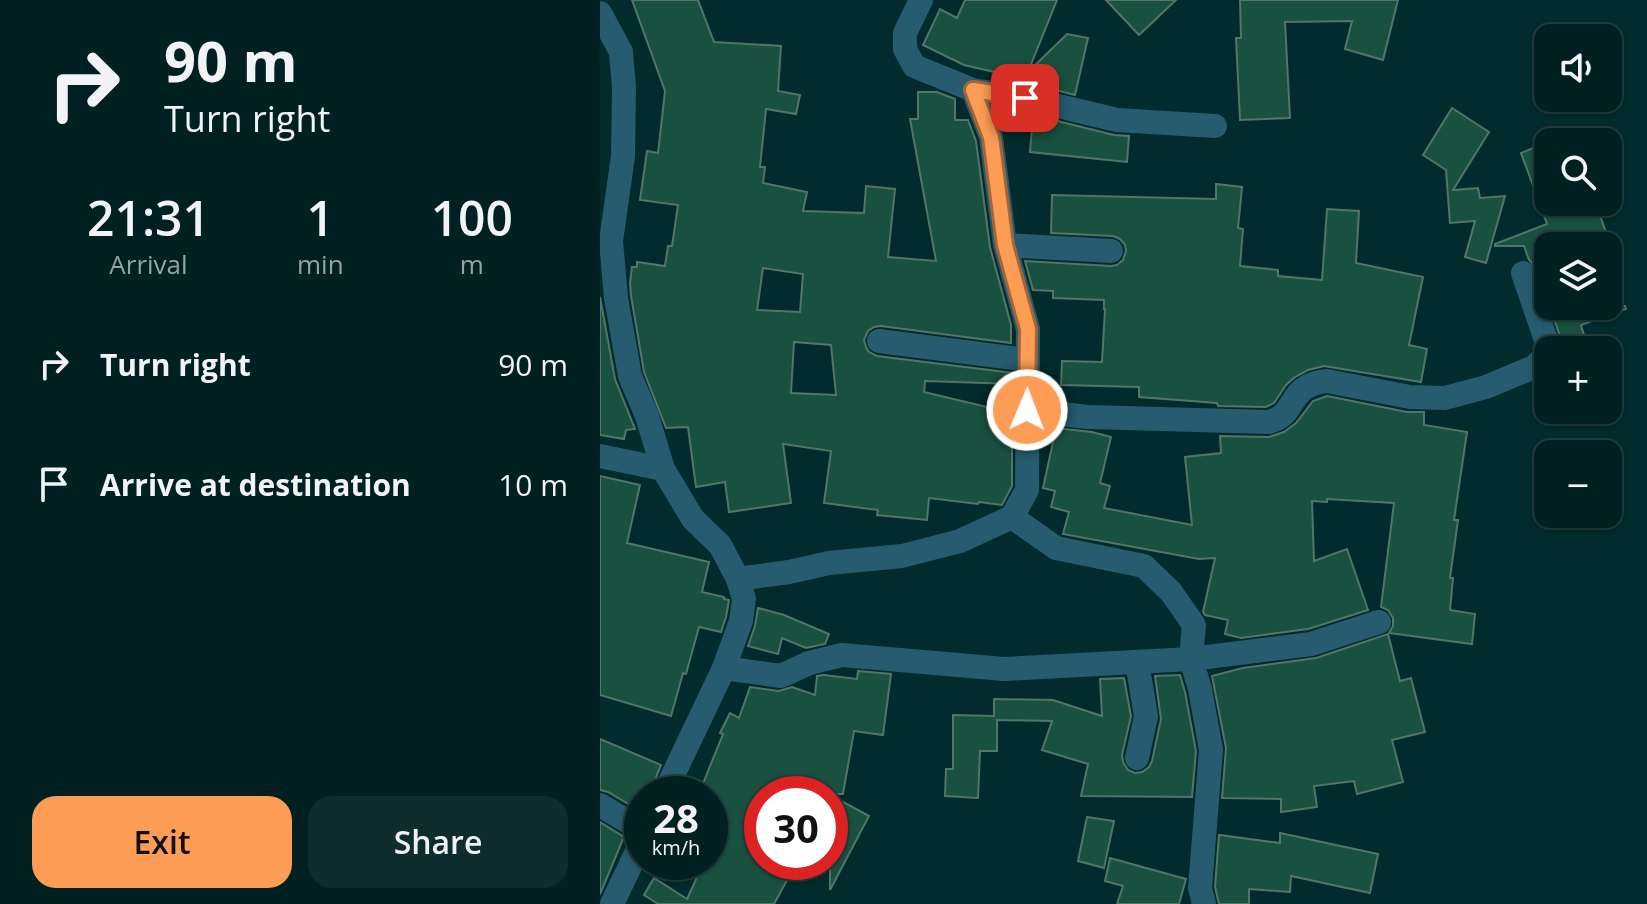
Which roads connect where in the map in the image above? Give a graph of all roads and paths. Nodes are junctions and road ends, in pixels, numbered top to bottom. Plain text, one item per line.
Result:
1 (921, 0) edge
2 (600, 13) edge
3 (973, 90) junction
4 (1215, 126) dead end
5 (1005, 245) junction
6 (1111, 251) dead end
7 (1523, 273) dead end
8 (610, 318) edge
9 (879, 341) dead end
10 (1028, 360) junction
11 (1027, 410) junction
12 (600, 456) edge
13 (663, 469) junction
14 (1012, 517) junction
15 (738, 579) junction
16 (1379, 622) dead end
17 (1191, 659) junction
18 (1137, 662) junction
19 (724, 668) junction
20 (1137, 758) dead end
21 (673, 776) edge
22 (600, 805) edge
23 (624, 819) edge
24 (624, 879) edge
25 (612, 904) edge
26 (1204, 904) edge

1 - 3 street
2 - 8 street
3 - 4 street
3 - 5 street
5 - 6 street
5 - 10 street
7 - 11 street
8 - 13 street
9 - 10 street
10 - 11 street
11 - 14 street
12 - 13 street
13 - 15 street
14 - 15 street
14 - 17 street
15 - 19 street
16 - 17 street
17 - 18 street
17 - 26 street
18 - 19 street
18 - 20 street
19 - 21 street
22 - 23 street
24 - 25 street

